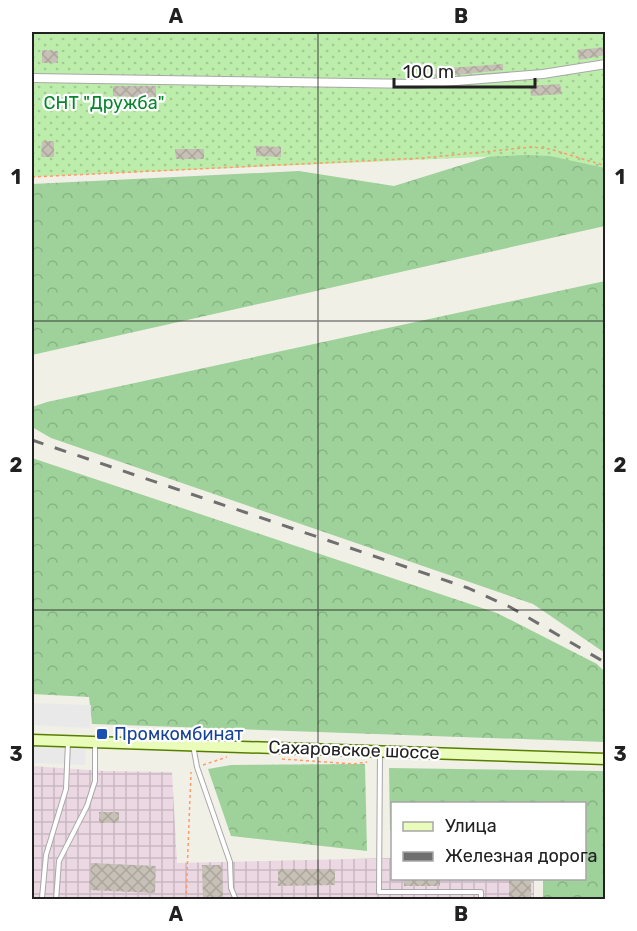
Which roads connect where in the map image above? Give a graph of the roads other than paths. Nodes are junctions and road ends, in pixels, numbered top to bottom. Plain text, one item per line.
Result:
1 (606, 64) edge
2 (32, 78) edge
3 (32, 740) edge
4 (69, 741) junction
5 (95, 742) junction
6 (192, 744) junction
7 (380, 755) junction
8 (606, 759) edge
9 (42, 898) dead end
10 (56, 900) edge
11 (236, 900) edge
12 (482, 900) edge

1 - 2 street
3 - 4 main road, Сахаровское шоссе
4 - 5 main road, Сахаровское шоссе
4 - 9 lane
5 - 6 main road, Сахаровское шоссе
5 - 10 lane
6 - 7 main road, Сахаровское шоссе
6 - 11 lane
7 - 8 main road, Сахаровское шоссе
7 - 12 lane

